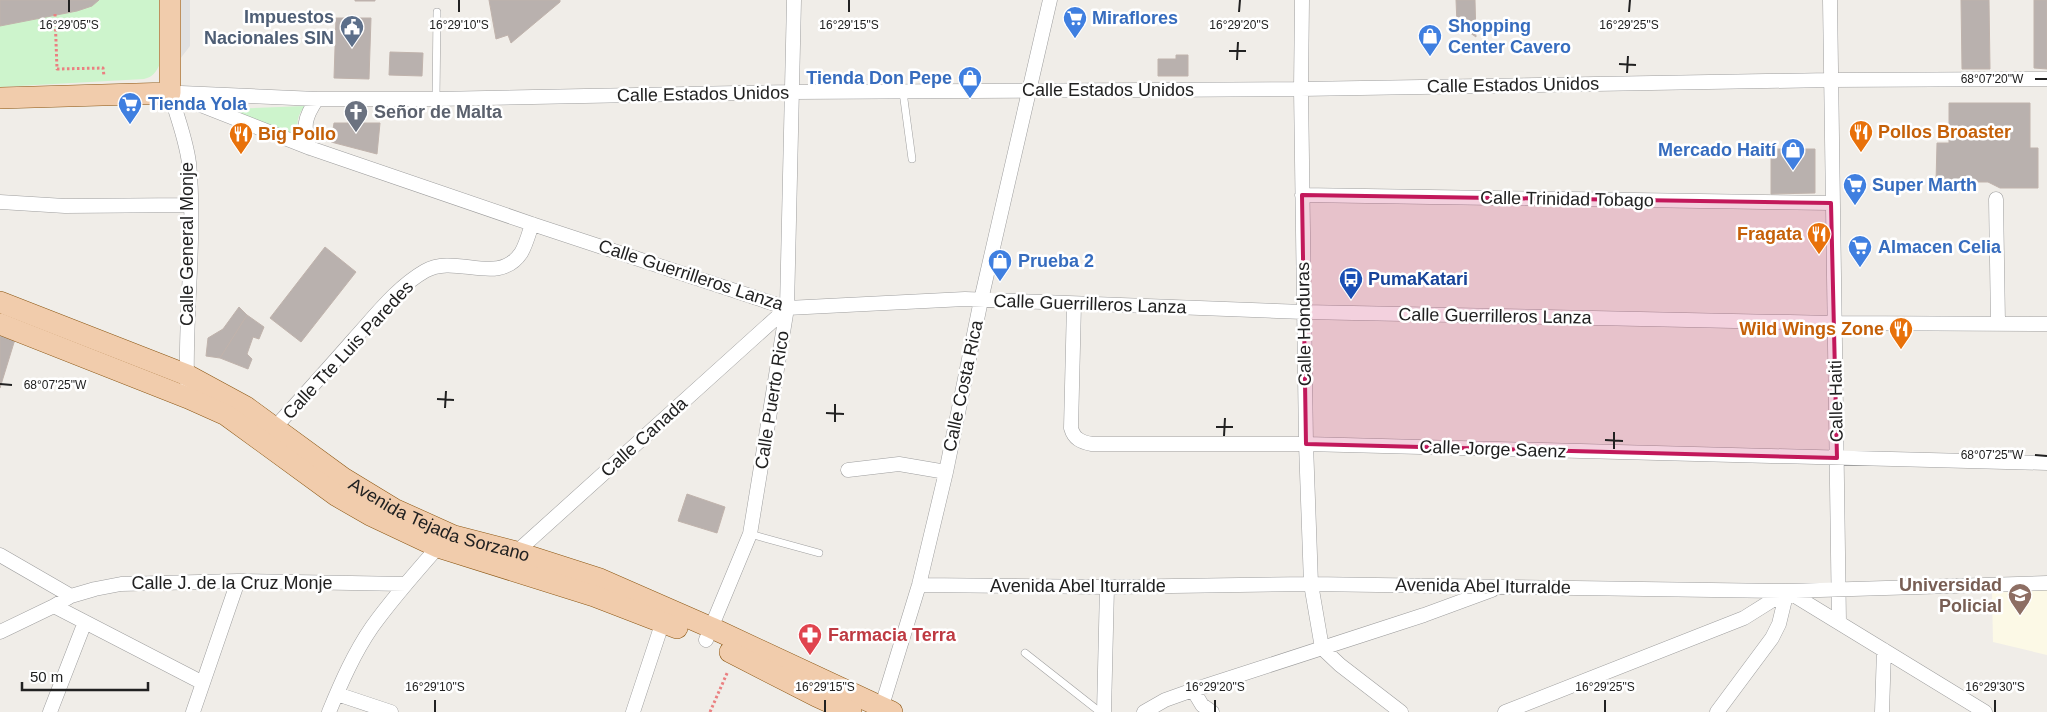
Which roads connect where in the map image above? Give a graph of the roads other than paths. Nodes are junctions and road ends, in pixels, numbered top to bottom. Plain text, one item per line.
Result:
1 (170, 0) edge
2 (794, 0) edge
3 (1050, 0) edge
4 (1302, 0) edge
5 (1830, 0) edge
6 (437, 12) dead end
7 (2047, 79) edge
8 (1830, 80) junction
9 (1301, 89) junction
10 (1029, 90) junction
11 (793, 92) junction
12 (903, 92) junction
13 (170, 93) junction
14 (0, 98) edge
15 (436, 98) junction
16 (317, 99) junction
17 (310, 148) junction
18 (912, 159) dead end
19 (1302, 195) junction
20 (1996, 199) dead end
21 (0, 202) edge
22 (1831, 203) junction
23 (190, 205) junction
24 (532, 224) junction
25 (981, 300) junction
26 (0, 302) edge
27 (1074, 304) junction
28 (787, 308) junction
29 (1304, 312) junction
30 (1998, 323) junction
31 (0, 324) edge
32 (1834, 324) junction
33 (2047, 324) edge
34 (187, 375) junction
35 (188, 398) junction
36 (269, 434) junction
37 (1306, 444) junction
38 (1837, 458) junction
39 (2047, 463) edge
40 (848, 470) dead end
41 (946, 472) junction
42 (750, 534) junction
43 (446, 541) junction
44 (819, 553) dead end
45 (0, 554) edge
46 (508, 559) junction
47 (238, 581) junction
48 (2047, 583) edge
49 (406, 584) junction
50 (1311, 584) junction
51 (919, 586) junction
52 (1107, 587) junction
53 (1500, 587) junction
54 (1840, 589) junction
55 (1787, 591) junction
56 (71, 596) junction
57 (54, 606) junction
58 (665, 614) junction
59 (85, 622) junction
60 (1839, 622) junction
61 (0, 632) edge
62 (709, 634) junction
63 (1322, 648) junction
64 (1884, 650) junction
65 (1025, 653) dead end
66 (203, 683) junction
67 (1193, 690) junction
68 (337, 694) junction
69 (885, 711) edge
70 (50, 712) edge
71 (193, 712) edge
72 (329, 712) edge
73 (391, 712) edge
74 (633, 712) edge
75 (851, 712) edge
76 (1100, 712) edge
77 (1104, 712) edge
78 (1144, 712) edge
79 (1212, 712) edge
80 (1401, 712) edge
81 (1505, 712) edge
82 (1717, 712) edge
83 (1882, 712) edge
84 (1985, 712) edge

1 - 13 main road
2 - 11 street, Calle Puerto Rico
3 - 10 street, Calle Costa Rica
4 - 9 street, Calle Honduras
5 - 8 street, Calle Haiti
6 - 15 lane
7 - 8 street, Calle Estados Unidos
8 - 9 street, Calle Estados Unidos
8 - 22 street, Calle Haiti
9 - 10 street, Calle Estados Unidos
9 - 19 street, Calle Honduras
10 - 12 street, Calle Estados Unidos
10 - 25 street, Calle Costa Rica
11 - 12 street, Calle Estados Unidos
11 - 15 street, Calle Estados Unidos
11 - 28 street, Calle Puerto Rico
12 - 18 lane
13 - 14 main road
13 - 16 street, Calle Estados Unidos
13 - 17 street, Calle Guerrilleros Lanza
13 - 23 street, Calle General Monje
15 - 16 street, Calle Estados Unidos
16 - 17 street
17 - 24 street, Calle Guerrilleros Lanza
19 - 22 street, Calle Trinidad Tobago
19 - 29 street, Calle Honduras
20 - 30 street
21 - 23 street
22 - 32 street, Calle Haiti
23 - 34 street, Calle General Monje
24 - 28 street, Calle Guerrilleros Lanza
24 - 36 street, Calle Tte Luis Paredes
25 - 27 street, Calle Guerrilleros Lanza
25 - 28 street, Calle Guerrilleros Lanza
25 - 41 street, Calle Costa Rica
26 - 34 main road, Avenida Tejada Sorzano
27 - 29 street, Calle Guerrilleros Lanza
27 - 37 street, Calle Jorge Saenz
28 - 42 street, Calle Puerto Rico
28 - 46 street, Calle Canada
29 - 32 street, Calle Guerrilleros Lanza
29 - 37 street, Calle Honduras
30 - 32 street, Calle Guerrilleros Lanza
30 - 33 street, Calle Guerrilleros Lanza
31 - 35 main road, Avenida Tejada Sorzano
32 - 38 street, Calle Haiti
34 - 35 street, Calle General Monje
34 - 36 main road, Avenida Tejada Sorzano
35 - 36 main road, Avenida Tejada Sorzano
36 - 43 main road, Avenida Tejada Sorzano
37 - 38 street, Calle Jorge Saenz
37 - 50 street, Calle Honduras
38 - 39 street, Calle Jorge Saenz
38 - 54 street, Calle Haiti
40 - 41 street
41 - 51 street, Calle Costa Rica
42 - 44 lane
42 - 62 street, Calle Puerto Rico
43 - 46 main road, Avenida Tejada Sorzano
43 - 49 street
45 - 56 street
46 - 58 main road, Avenida Tejada Sorzano
47 - 49 street, Calle J. de la Cruz Monje
47 - 56 street, Calle J. de la Cruz Monje
47 - 66 street
48 - 54 street, Avenida Abel Iturralde
49 - 68 street
50 - 52 street, Avenida Abel Iturralde
50 - 53 street, Avenida Abel Iturralde
50 - 63 street, Calle Honduras
51 - 52 street, Avenida Abel Iturralde
51 - 69 street, Calle Costa Rica
52 - 77 street
53 - 55 street, Avenida Abel Iturralde
53 - 63 street
54 - 55 street, Avenida Abel Iturralde
54 - 60 street, Calle Haiti
55 - 60 street
55 - 81 street
55 - 82 street
56 - 57 street, Calle J. de la Cruz Monje
57 - 59 street
57 - 61 street, Calle J. de la Cruz Monje
58 - 62 main road, Avenida Tejada Sorzano
58 - 74 street
59 - 66 street
59 - 70 street
60 - 64 street
62 - 69 main road, Avenida Tejada Sorzano
62 - 75 main road, Avenida Tejada Sorzano
63 - 67 street
63 - 80 street
64 - 83 street
64 - 84 street
65 - 76 lane
66 - 71 street
67 - 78 street
67 - 79 street
68 - 72 street
68 - 73 street

